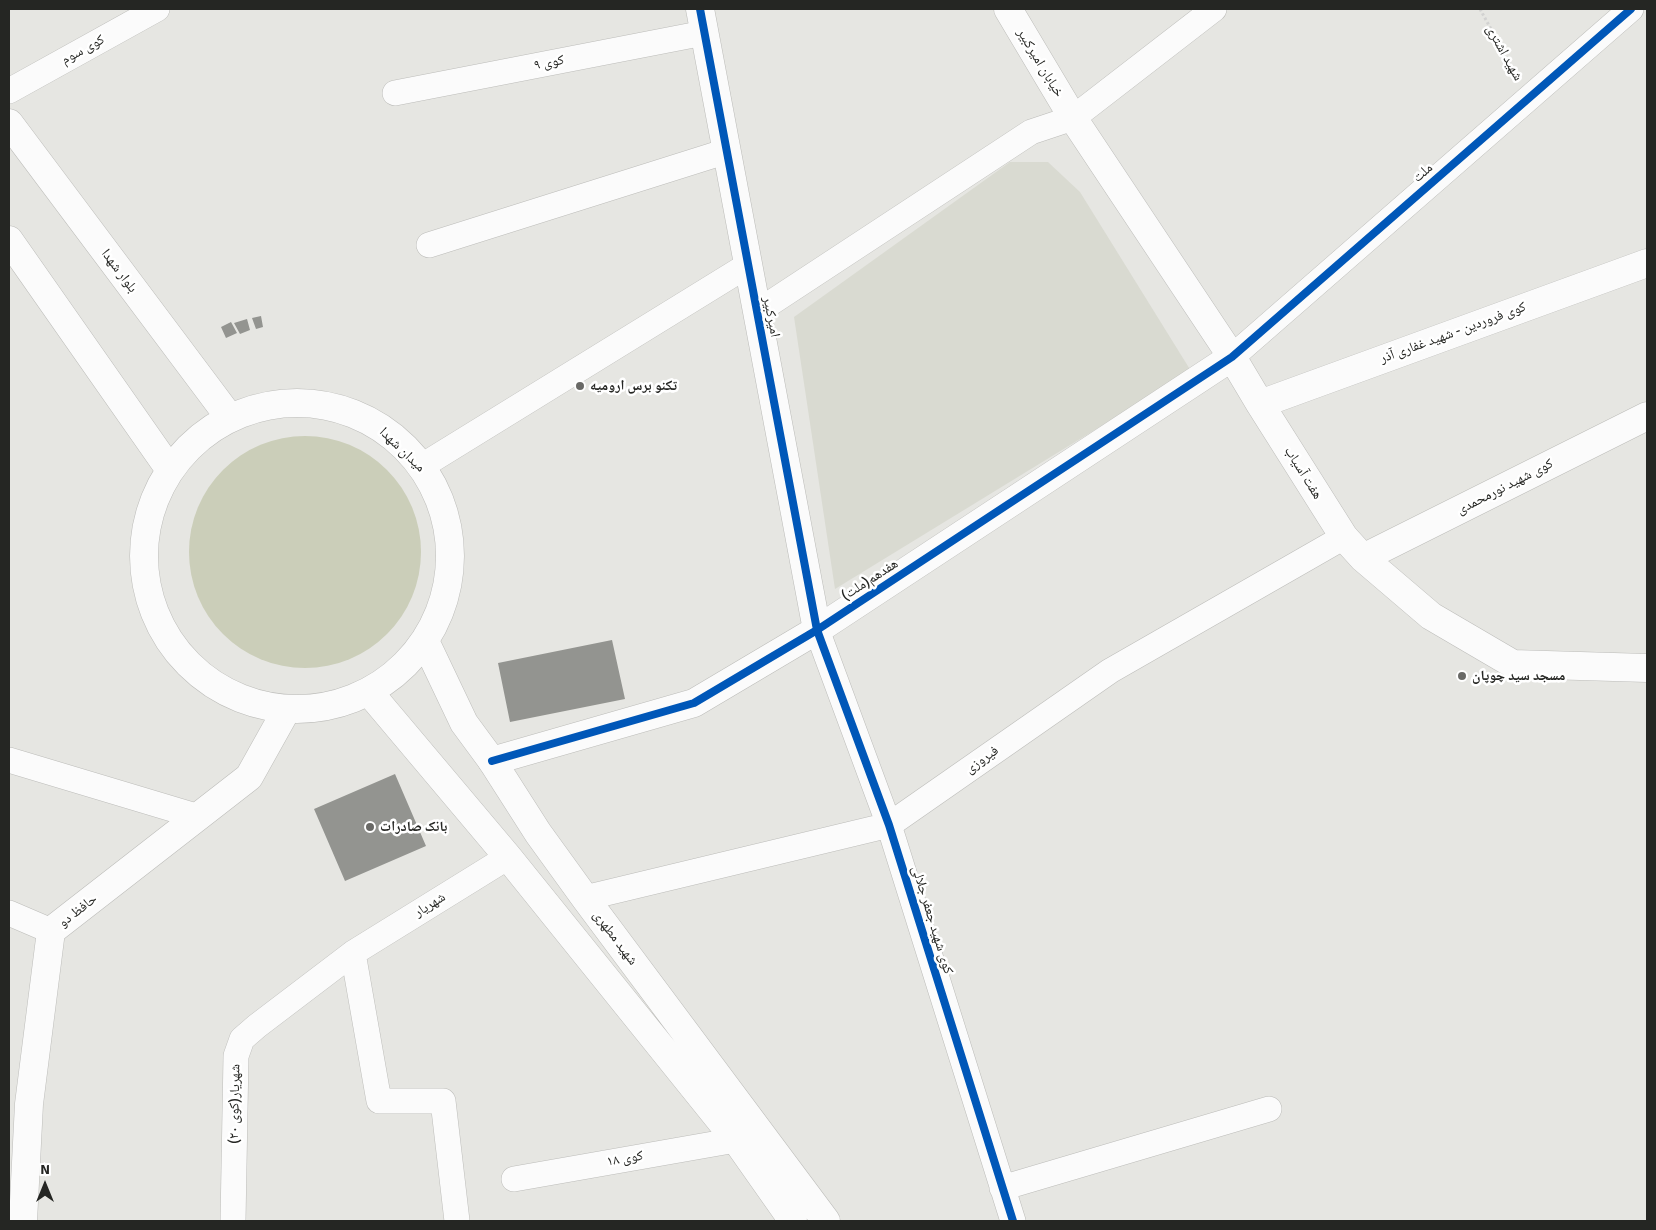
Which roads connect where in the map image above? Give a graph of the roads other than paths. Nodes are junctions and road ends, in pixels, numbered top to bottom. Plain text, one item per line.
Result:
1 (157, 9) edge
2 (1214, 9) edge
3 (1631, 9) edge
4 (1012, 11) edge
5 (702, 21) edge
6 (9, 91) edge
7 (395, 93) dead end
8 (1073, 118) junction
9 (9, 123) edge
10 (727, 152) junction
11 (9, 240) edge
12 (429, 246) dead end
13 (1647, 263) edge
14 (748, 266) junction
15 (757, 312) junction
16 (1232, 357) junction
17 (1260, 404) junction
18 (1647, 416) edge
19 (230, 418) junction
20 (422, 466) junction
21 (170, 470) junction
22 (1344, 537) junction
23 (1363, 558) junction
24 (818, 630) junction
25 (426, 640) junction
26 (1647, 668) edge
27 (369, 692) junction
28 (287, 709) junction
29 (9, 760) edge
30 (492, 761) junction
31 (200, 817) junction
32 (889, 825) junction
33 (508, 857) junction
34 (585, 898) junction
35 (9, 913) edge
36 (51, 931) junction
37 (353, 953) junction
38 (1269, 1109) dead end
39 (736, 1140) junction
40 (514, 1179) dead end
41 (1002, 1188) junction
42 (23, 1221) edge
43 (233, 1221) edge
44 (457, 1221) edge
45 (793, 1221) edge
46 (826, 1221) edge
47 (1013, 1221) edge

1 - 6 street, کوی سوم
2 - 8 street
3 - 16 street, ملت
4 - 8 street, خیابان امیرکبیر
5 - 7 street, کوی ۹
5 - 10 street, امیرکبیر
8 - 15 street
8 - 16 street, هفت آسیاب
9 - 19 street, بلوار شهدا
10 - 12 street
10 - 14 street, امیرکبیر
11 - 21 street
13 - 17 street, کوی فروردین - شهید غفاری آذر
14 - 15 street, امیرکبیر
14 - 20 street
15 - 24 street, امیرکبیر
16 - 17 street, هفت آسیاب
16 - 24 street, هفدهم(ملت)
17 - 22 street, هفت آسیاب
18 - 23 street, کوی شهید نورمحمدی
19 - 20 street, میدان شهدا
19 - 21 street, میدان شهدا
20 - 25 street, میدان شهدا
21 - 28 street, میدان شهدا
22 - 23 street, هفت آسیاب
22 - 32 street, فیروزی
23 - 26 street, هفت آسیاب
24 - 30 street, هفدهم(ملت)
24 - 32 street, کوی شهید جعفر جلالی
25 - 27 street, میدان شهدا
25 - 30 street, شهید مطهری
27 - 28 street, میدان شهدا
27 - 33 street
28 - 31 street, حافظ دو
29 - 31 street
30 - 34 street, شهید مطهری
31 - 36 street, حافظ دو
32 - 34 street, فیروزی
32 - 41 street, کوی شهید جعفر جلالی
33 - 37 street, شهریار
33 - 39 street
34 - 46 street, شهید مطهری
35 - 36 street
36 - 42 street, حافظ دو
37 - 43 street, شهریار(کوی ۲۰)
37 - 44 street
38 - 41 street
39 - 40 street, کوی ۱۸
39 - 45 street
41 - 47 street, کوی شهید جعفر جلالی

